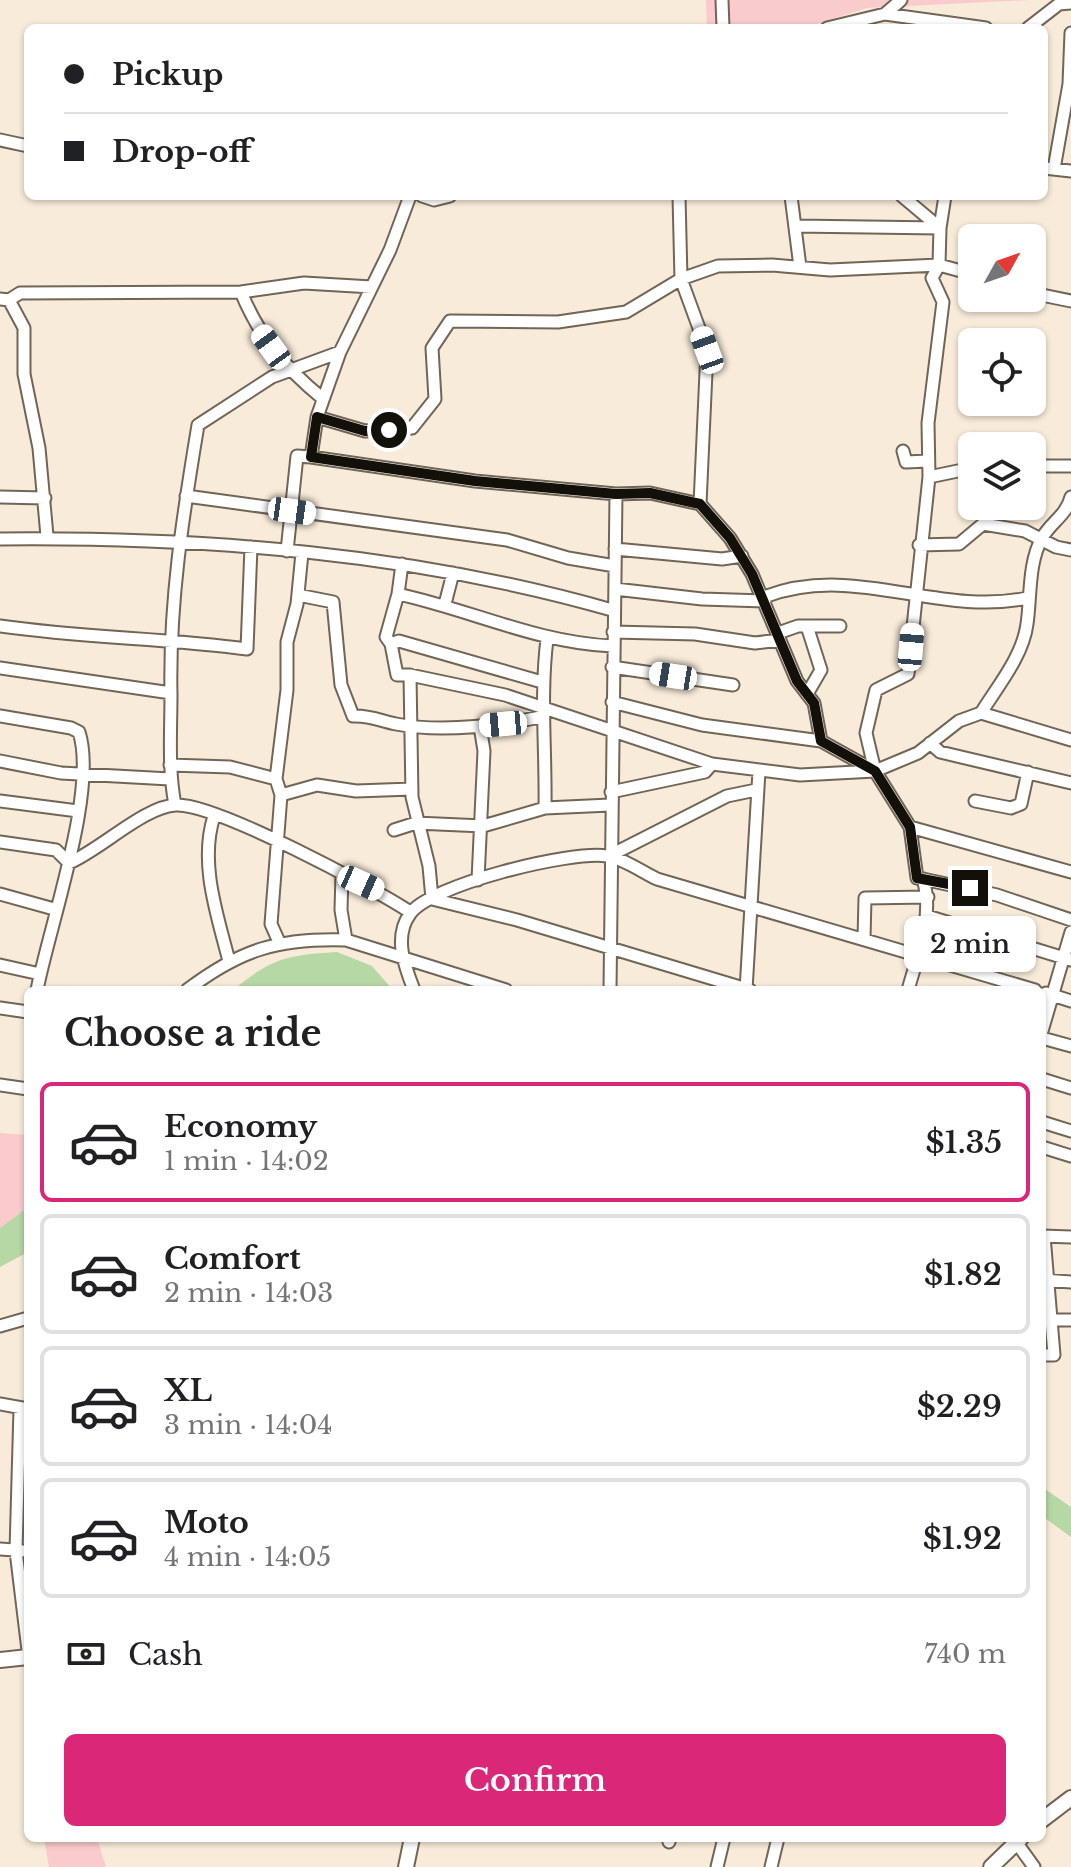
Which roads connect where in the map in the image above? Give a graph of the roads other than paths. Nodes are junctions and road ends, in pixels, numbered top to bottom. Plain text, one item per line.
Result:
1 (722, 0) edge
2 (901, 0) edge
3 (1071, 3) edge
4 (885, 14) junction
5 (723, 24) edge
6 (844, 24) edge
7 (957, 24) edge
8 (1033, 24) edge
9 (1071, 33) edge
10 (0, 140) edge
11 (24, 145) edge
12 (1049, 169) edge
13 (1071, 171) edge
14 (408, 200) edge
15 (679, 200) edge
16 (792, 200) edge
17 (907, 200) edge
18 (944, 200) edge
19 (795, 226) junction
20 (940, 228) junction
21 (939, 265) junction
22 (800, 267) junction
23 (958, 270) edge
24 (681, 279) junction
25 (372, 287) junction
26 (241, 292) junction
27 (1046, 296) edge
28 (5, 300) edge
29 (1071, 301) edge
30 (340, 352) junction
31 (289, 371) junction
32 (322, 398) junction
33 (317, 417) junction
34 (903, 451) dead end
35 (311, 457) junction
36 (928, 461) junction
37 (1046, 466) edge
38 (1071, 466) edge
39 (958, 471) edge
40 (929, 477) junction
41 (616, 494) junction
42 (186, 496) junction
43 (0, 497) edge
44 (1071, 497) edge
45 (45, 498) junction
46 (700, 504) junction
47 (292, 511) junction
48 (47, 536) junction
49 (1042, 538) junction
50 (0, 539) edge
51 (178, 541) junction
52 (919, 545) junction
53 (251, 547) junction
54 (615, 549) junction
55 (1071, 550) edge
56 (287, 551) junction
57 (302, 553) junction
58 (742, 556) junction
59 (402, 564) junction
60 (615, 566) junction
61 (453, 573) junction
62 (615, 589) junction
63 (916, 593) junction
64 (398, 594) junction
65 (298, 595) junction
66 (1027, 598) junction
67 (764, 599) junction
68 (445, 604) junction
69 (612, 610) junction
70 (0, 626) edge
71 (807, 626) junction
72 (840, 626) dead end
73 (613, 632) junction
74 (779, 637) junction
75 (547, 639) junction
76 (169, 640) junction
77 (391, 644) junction
78 (612, 646) junction
79 (612, 667) junction
80 (0, 668) edge
81 (410, 675) junction
82 (542, 682) junction
83 (733, 685) dead end
84 (171, 693) junction
85 (807, 694) junction
86 (612, 702) junction
87 (541, 712) junction
88 (981, 713) junction
89 (0, 716) edge
90 (411, 725) junction
91 (480, 726) junction
92 (612, 732) junction
93 (1071, 740) edge
94 (821, 741) junction
95 (930, 743) junction
96 (0, 761) edge
97 (712, 764) junction
98 (170, 765) junction
99 (759, 771) junction
100 (875, 771) junction
101 (81, 772) junction
102 (1028, 772) junction
103 (170, 779) junction
104 (276, 779) junction
105 (1071, 783) edge
106 (412, 789) junction
107 (756, 790) junction
108 (611, 792) junction
109 (281, 795) junction
110 (0, 801) edge
111 (975, 801) dead end
112 (175, 805) junction
113 (610, 805) junction
114 (545, 808) junction
115 (78, 811) junction
116 (214, 816) junction
117 (416, 823) junction
118 (483, 826) junction
119 (910, 827) junction
120 (394, 830) dead end
121 (0, 842) edge
122 (277, 842) junction
123 (609, 856) junction
124 (69, 863) junction
125 (1071, 872) edge
126 (342, 874) junction
127 (923, 879) junction
128 (478, 880) junction
129 (0, 894) edge
130 (928, 897) junction
131 (432, 899) junction
132 (750, 908) junction
133 (54, 909) junction
134 (410, 912) junction
135 (927, 916) junction
136 (1071, 920) edge
137 (1071, 932) edge
138 (864, 939) junction
139 (346, 940) junction
140 (279, 942) junction
141 (611, 949) junction
142 (916, 957) junction
143 (401, 959) junction
144 (1067, 959) edge
145 (229, 961) junction
146 (0, 965) edge
147 (40, 974) junction
148 (38, 986) edge
149 (193, 986) edge
150 (412, 986) edge
151 (492, 986) edge
152 (610, 986) edge
153 (734, 986) edge
154 (747, 986) edge
155 (909, 986) edge
156 (1021, 986) edge
157 (1048, 993) edge
158 (1071, 1001) edge
159 (0, 1008) edge
160 (24, 1011) edge
161 (1046, 1039) edge
162 (1071, 1046) edge
163 (1046, 1080) edge
164 (0, 1085) edge
165 (24, 1088) edge
166 (1071, 1088) edge
167 (1046, 1123) edge
168 (1071, 1131) edge
169 (1046, 1148) edge
170 (1071, 1156) edge
171 (1046, 1236) edge
172 (1071, 1237) edge
173 (1046, 1280) edge
174 (1071, 1282) edge
175 (24, 1319) edge
176 (1046, 1320) edge
177 (1071, 1320) edge
178 (0, 1326) edge
179 (1046, 1355) edge
180 (0, 1404) edge
181 (24, 1409) edge
182 (0, 1549) edge
183 (22, 1551) edge
184 (24, 1584) edge
185 (24, 1657) edge
186 (0, 1660) edge
187 (1071, 1798) edge
188 (1046, 1817) edge
189 (411, 1842) edge
190 (723, 1842) edge
191 (777, 1842) edge
192 (1014, 1842) edge
193 (1019, 1842) edge
194 (406, 1867) edge
195 (717, 1867) edge
196 (771, 1867) edge
197 (991, 1867) edge
198 (1034, 1867) edge

1 - 5 street
2 - 4 street
3 - 8 street
4 - 6 street
4 - 7 street
9 - 12 street
10 - 11 street
12 - 13 street
14 - 25 street
15 - 24 street
16 - 19 street
17 - 20 street
18 - 20 street
19 - 20 street
19 - 22 street
20 - 21 street
21 - 22 street
21 - 23 street
21 - 36 street
22 - 24 street
24 - 33 street
24 - 46 street
25 - 26 street
25 - 30 street
26 - 28 street
26 - 31 street
27 - 29 street
28 - 45 street
30 - 31 street
30 - 32 street
31 - 32 street
31 - 42 street
32 - 33 street
33 - 35 street
34 - 36 street
35 - 41 street
35 - 47 street
36 - 40 street
37 - 38 street
39 - 40 street
40 - 52 street
41 - 46 street
41 - 54 street
42 - 47 street
42 - 51 street
43 - 45 street
44 - 49 street
45 - 48 street
46 - 58 street
47 - 56 street
47 - 60 street
48 - 50 street
48 - 51 street
49 - 52 street
49 - 55 street
49 - 66 street
51 - 53 street
51 - 76 street
52 - 63 street
53 - 56 street
53 - 76 street
54 - 58 street
54 - 60 street
56 - 57 street
57 - 59 street
57 - 65 street
58 - 67 street
59 - 61 street
59 - 64 street
60 - 62 street
61 - 68 street
61 - 69 street
62 - 67 street
62 - 69 street
63 - 66 street
63 - 67 street
63 - 100 street
64 - 68 street
64 - 77 street
65 - 90 street
65 - 104 street
66 - 88 street
67 - 74 street
68 - 75 street
69 - 73 street
70 - 76 street
71 - 72 street
71 - 74 street
71 - 85 street
73 - 74 street
73 - 78 street
74 - 85 street
75 - 78 street
75 - 82 street
76 - 84 street
77 - 81 street
77 - 82 street
78 - 79 street
79 - 83 street
79 - 86 street
80 - 84 street
81 - 87 street
81 - 90 street
82 - 87 street
84 - 98 street
85 - 94 street
86 - 92 street
86 - 94 street
87 - 91 street
87 - 92 street
87 - 114 street
88 - 93 street
88 - 95 street
89 - 101 street
90 - 91 street
90 - 106 street
91 - 118 street
92 - 97 street
92 - 108 street
94 - 100 street
95 - 100 street
95 - 102 street
96 - 101 street
97 - 99 street
97 - 108 street
98 - 103 street
98 - 104 street
99 - 100 street
99 - 107 street
100 - 119 street
101 - 103 street
101 - 115 street
102 - 105 street
102 - 111 street
103 - 112 street
104 - 109 street
106 - 109 street
106 - 117 street
107 - 123 street
107 - 132 street
108 - 113 street
109 - 122 street
110 - 115 street
112 - 116 street
112 - 124 street
113 - 114 street
113 - 123 street
114 - 118 street
115 - 124 street
116 - 122 street
116 - 145 street
117 - 118 street
117 - 120 street
117 - 131 street
118 - 128 street
119 - 125 street
119 - 127 street
121 - 124 street
122 - 126 street
122 - 140 street
123 - 128 street
123 - 132 street
123 - 141 street
124 - 133 street
126 - 134 street
126 - 139 street
127 - 130 street
127 - 136 street
128 - 131 street
129 - 133 street
130 - 135 street
130 - 138 street
131 - 134 street
131 - 141 street
132 - 138 street
132 - 154 street
133 - 147 street
134 - 143 street
135 - 142 street
135 - 144 street
137 - 144 street
138 - 142 street
139 - 140 street
139 - 143 street
140 - 145 street
141 - 152 street
141 - 153 street
142 - 155 street
142 - 156 street
143 - 150 street
143 - 151 street
144 - 157 street
145 - 149 street
146 - 147 street
147 - 148 street
157 - 158 street
159 - 160 street
161 - 162 street
163 - 166 street
164 - 165 street
167 - 168 street
169 - 170 street
171 - 172 street
173 - 174 street
175 - 178 street
176 - 177 street
176 - 179 street
180 - 181 street
181 - 183 street
182 - 183 street
183 - 184 street
185 - 186 main road
187 - 188 main road
189 - 194 main road
190 - 195 street
191 - 196 street
192 - 197 main road
193 - 198 street

